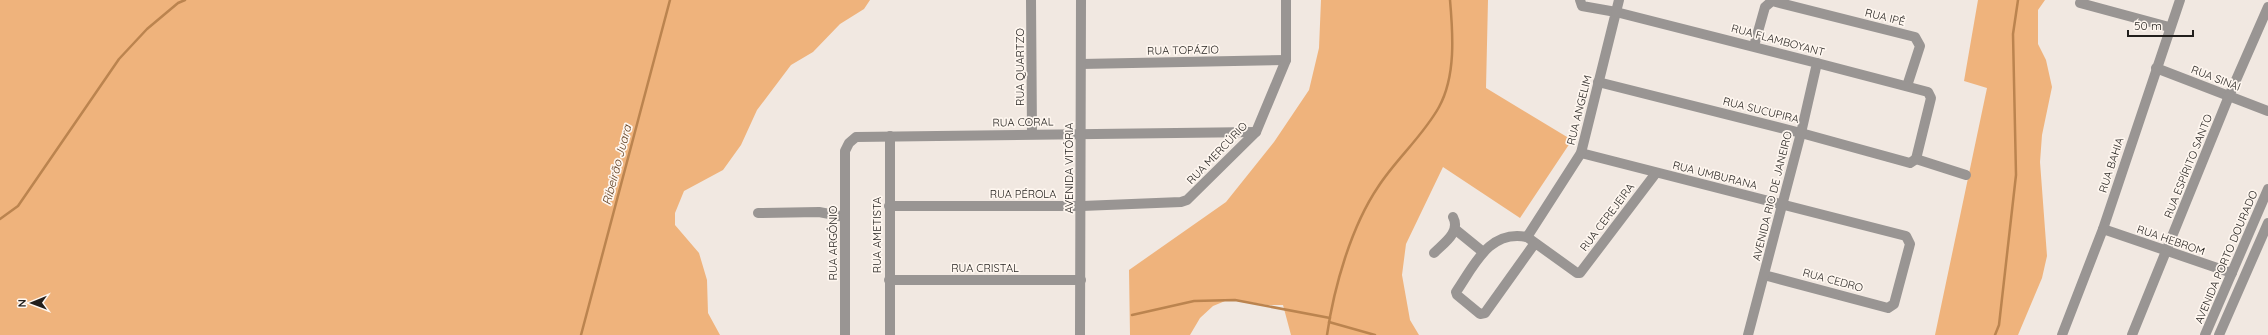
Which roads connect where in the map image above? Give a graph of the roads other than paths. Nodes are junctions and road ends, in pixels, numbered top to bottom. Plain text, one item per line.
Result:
1 (1032, 0) edge
2 (1081, 0) edge
3 (1286, 0) edge
4 (1580, 0) edge
5 (1619, 0) edge
6 (2180, 0) edge
7 (2080, 3) dead end
8 (2268, 7) edge
9 (1616, 12) junction
10 (2169, 27) junction
11 (1754, 46) junction
12 (1286, 60) junction
13 (1817, 63) junction
14 (1081, 64) junction
15 (2156, 68) junction
16 (1598, 82) junction
17 (1907, 86) junction
18 (2229, 96) junction
19 (2268, 111) edge
20 (1256, 132) junction
21 (1801, 132) junction
22 (1032, 134) junction
23 (1082, 134) junction
24 (890, 136) junction
25 (845, 151) joint
26 (1581, 153) junction
27 (1916, 159) junction
28 (1656, 173) junction
29 (1966, 175) dead end
30 (2268, 189) edge
31 (1182, 202) joint
32 (1782, 204) junction
33 (888, 206) junction
34 (1082, 206) junction
35 (758, 213) dead end
36 (845, 217) junction
37 (1454, 217) dead end
38 (2268, 223) edge
39 (2103, 229) junction
40 (1456, 230) junction
41 (1531, 240) junction
42 (2167, 251) junction
43 (1483, 252) junction
44 (1434, 253) dead end
45 (2232, 273) junction
46 (1764, 275) junction
47 (889, 280) junction
48 (1081, 280) junction
49 (1894, 304) joint
50 (845, 335) edge
51 (890, 335) edge
52 (1080, 335) edge
53 (1748, 335) edge
54 (2062, 335) edge
55 (2132, 335) edge
56 (2205, 335) edge
57 (2219, 335) edge

1 - 22 street, RUA QUARTZO
2 - 14 street, AVENIDA VITÓRIA
3 - 12 street, RUA MERCÚRIO
4 - 9 street, RUA FLAMBOYANT
5 - 9 street, RUA ANGELIM
6 - 10 street, RUA BAHIA
7 - 10 street
8 - 18 street, RUA ESPÍRITO SANTO
9 - 11 street, RUA FLAMBOYANT
9 - 16 street, RUA ANGELIM
10 - 15 street, RUA BAHIA
11 - 13 street, RUA FLAMBOYANT
11 - 17 street, RUA IPÊ
12 - 14 street, RUA TOPÁZIO
12 - 20 street, RUA MERCÚRIO
13 - 17 street, RUA FLAMBOYANT
13 - 21 street, AVENIDA RIO DE JANEIRO
14 - 23 street, AVENIDA VITÓRIA
15 - 18 street, RUA SINAI
15 - 39 street, RUA BAHIA
16 - 21 street, RUA SUCUPIRA
16 - 26 street, RUA ANGELIM
17 - 27 street, RUA FLAMBOYANT
18 - 19 street, RUA SINAI
18 - 42 street, RUA ESPÍRITO SANTO
20 - 23 street, RUA CORAL
20 - 31 street, RUA MERCÚRIO
21 - 27 street, RUA SUCUPIRA
21 - 32 street, AVENIDA RIO DE JANEIRO
22 - 23 street, RUA CORAL
22 - 24 street, RUA CORAL
23 - 34 street, AVENIDA VITÓRIA
24 - 25 street, RUA CORAL
24 - 33 street, RUA AMETISTA
25 - 36 street, RUA ARGÔNIO
26 - 28 street, RUA UMBURANA
26 - 41 street, RUA ANGELIM
27 - 29 street, RUA SUCUPIRA
28 - 32 street, RUA UMBURANA
28 - 41 street, RUA CEREJEIRA
30 - 45 street, AVENIDA PORTO DOURADO
31 - 34 street, RUA PÉROLA
32 - 46 street, AVENIDA RIO DE JANEIRO
32 - 49 street, RUA UMBURANA
33 - 34 street, RUA PÉROLA
33 - 47 street, RUA AMETISTA
34 - 48 street, AVENIDA VITÓRIA
35 - 36 street
36 - 50 street, RUA ARGÔNIO
37 - 40 street
38 - 57 street
39 - 42 street, RUA HEBROM
39 - 54 street, RUA BAHIA
40 - 43 street
40 - 44 street
41 - 43 street
41 - 43 street, RUA ANGELIM
42 - 45 street, RUA HEBROM
42 - 55 street, RUA ESPÍRITO SANTO
45 - 56 street, AVENIDA PORTO DOURADO
46 - 49 street, RUA CEDRO
46 - 53 street, AVENIDA RIO DE JANEIRO
47 - 48 street, RUA CRISTAL
47 - 51 street, RUA AMETISTA
48 - 52 street, AVENIDA VITÓRIA

